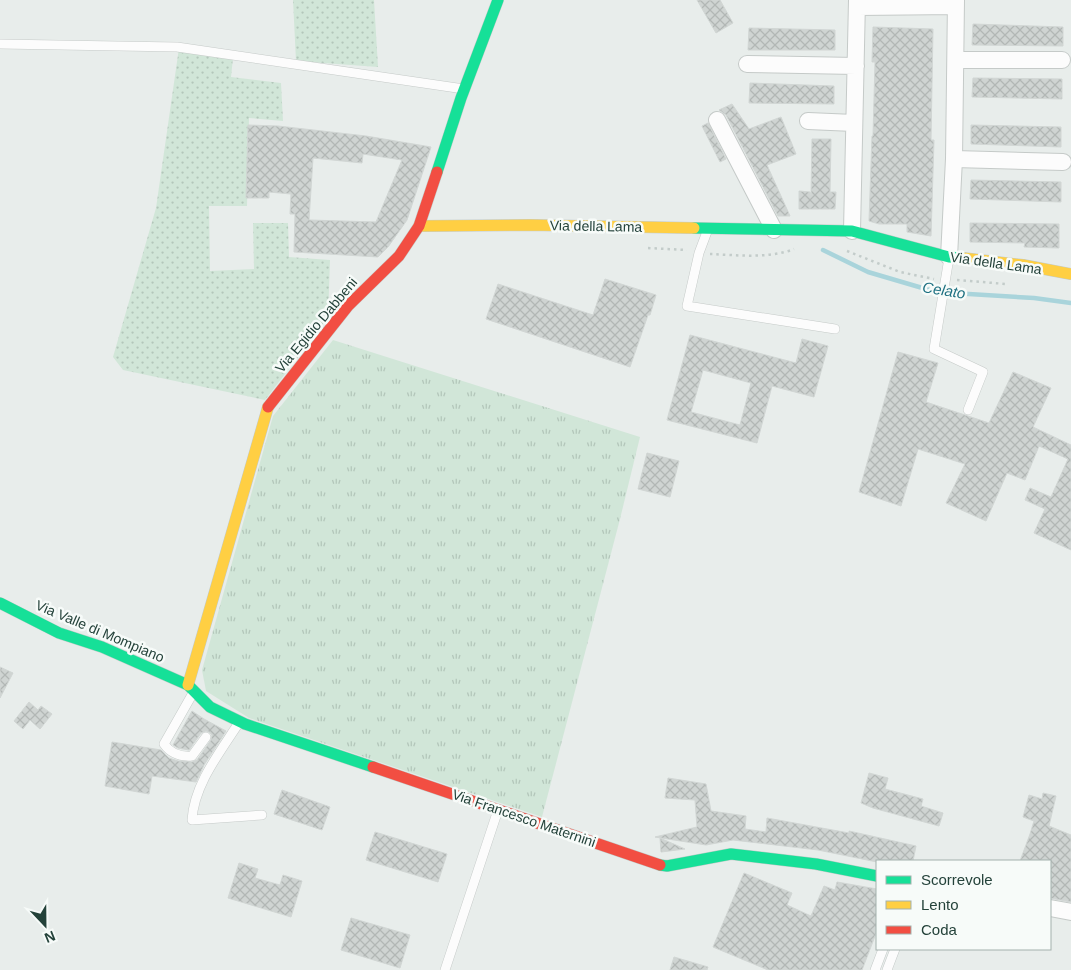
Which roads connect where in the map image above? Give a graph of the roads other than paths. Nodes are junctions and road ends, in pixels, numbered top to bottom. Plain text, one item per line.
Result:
1 (498, 0) edge
2 (857, 3) edge
3 (956, 3) edge
4 (0, 44) edge
5 (956, 60) junction
6 (1062, 60) dead end
7 (747, 64) dead end
8 (856, 66) junction
9 (464, 89) junction
10 (717, 120) dead end
11 (808, 121) dead end
12 (854, 123) junction
13 (954, 159) junction
14 (1063, 162) dead end
15 (419, 226) junction
16 (708, 228) junction
17 (774, 230) junction
18 (852, 231) junction
19 (949, 257) junction
20 (1071, 274) edge
21 (835, 329) dead end
22 (968, 410) dead end
23 (0, 603) edge
24 (191, 688) junction
25 (240, 721) junction
26 (206, 737) dead end
27 (498, 810) junction
28 (262, 815) dead end
29 (876, 876) edge
30 (1051, 908) edge
31 (1071, 912) edge
32 (884, 950) edge
33 (895, 950) edge
34 (445, 970) edge
35 (876, 970) edge
36 (887, 970) edge

1 - 9 street, Via Egidio Dabbeni
2 - 3 street
2 - 8 street
3 - 5 street
4 - 9 lane
5 - 6 street
5 - 13 street
7 - 8 street
8 - 12 street
9 - 15 street, Via Egidio Dabbeni
10 - 17 street
11 - 12 street
12 - 18 street
13 - 14 street
13 - 19 street
15 - 16 street, Via della Lama
15 - 24 street, Via Egidio Dabbeni
16 - 17 street, Via della Lama
16 - 21 lane
17 - 18 street, Via della Lama
18 - 19 street, Via della Lama
19 - 20 street, Via della Lama
19 - 22 lane
23 - 24 street, Via Valle di Mompiano
24 - 25 street, Via Francesco Maternini
24 - 26 lane
25 - 27 street, Via Francesco Maternini
25 - 28 lane
27 - 29 street, Via Francesco Maternini
27 - 34 lane
30 - 31 street
32 - 35 lane
33 - 36 lane

